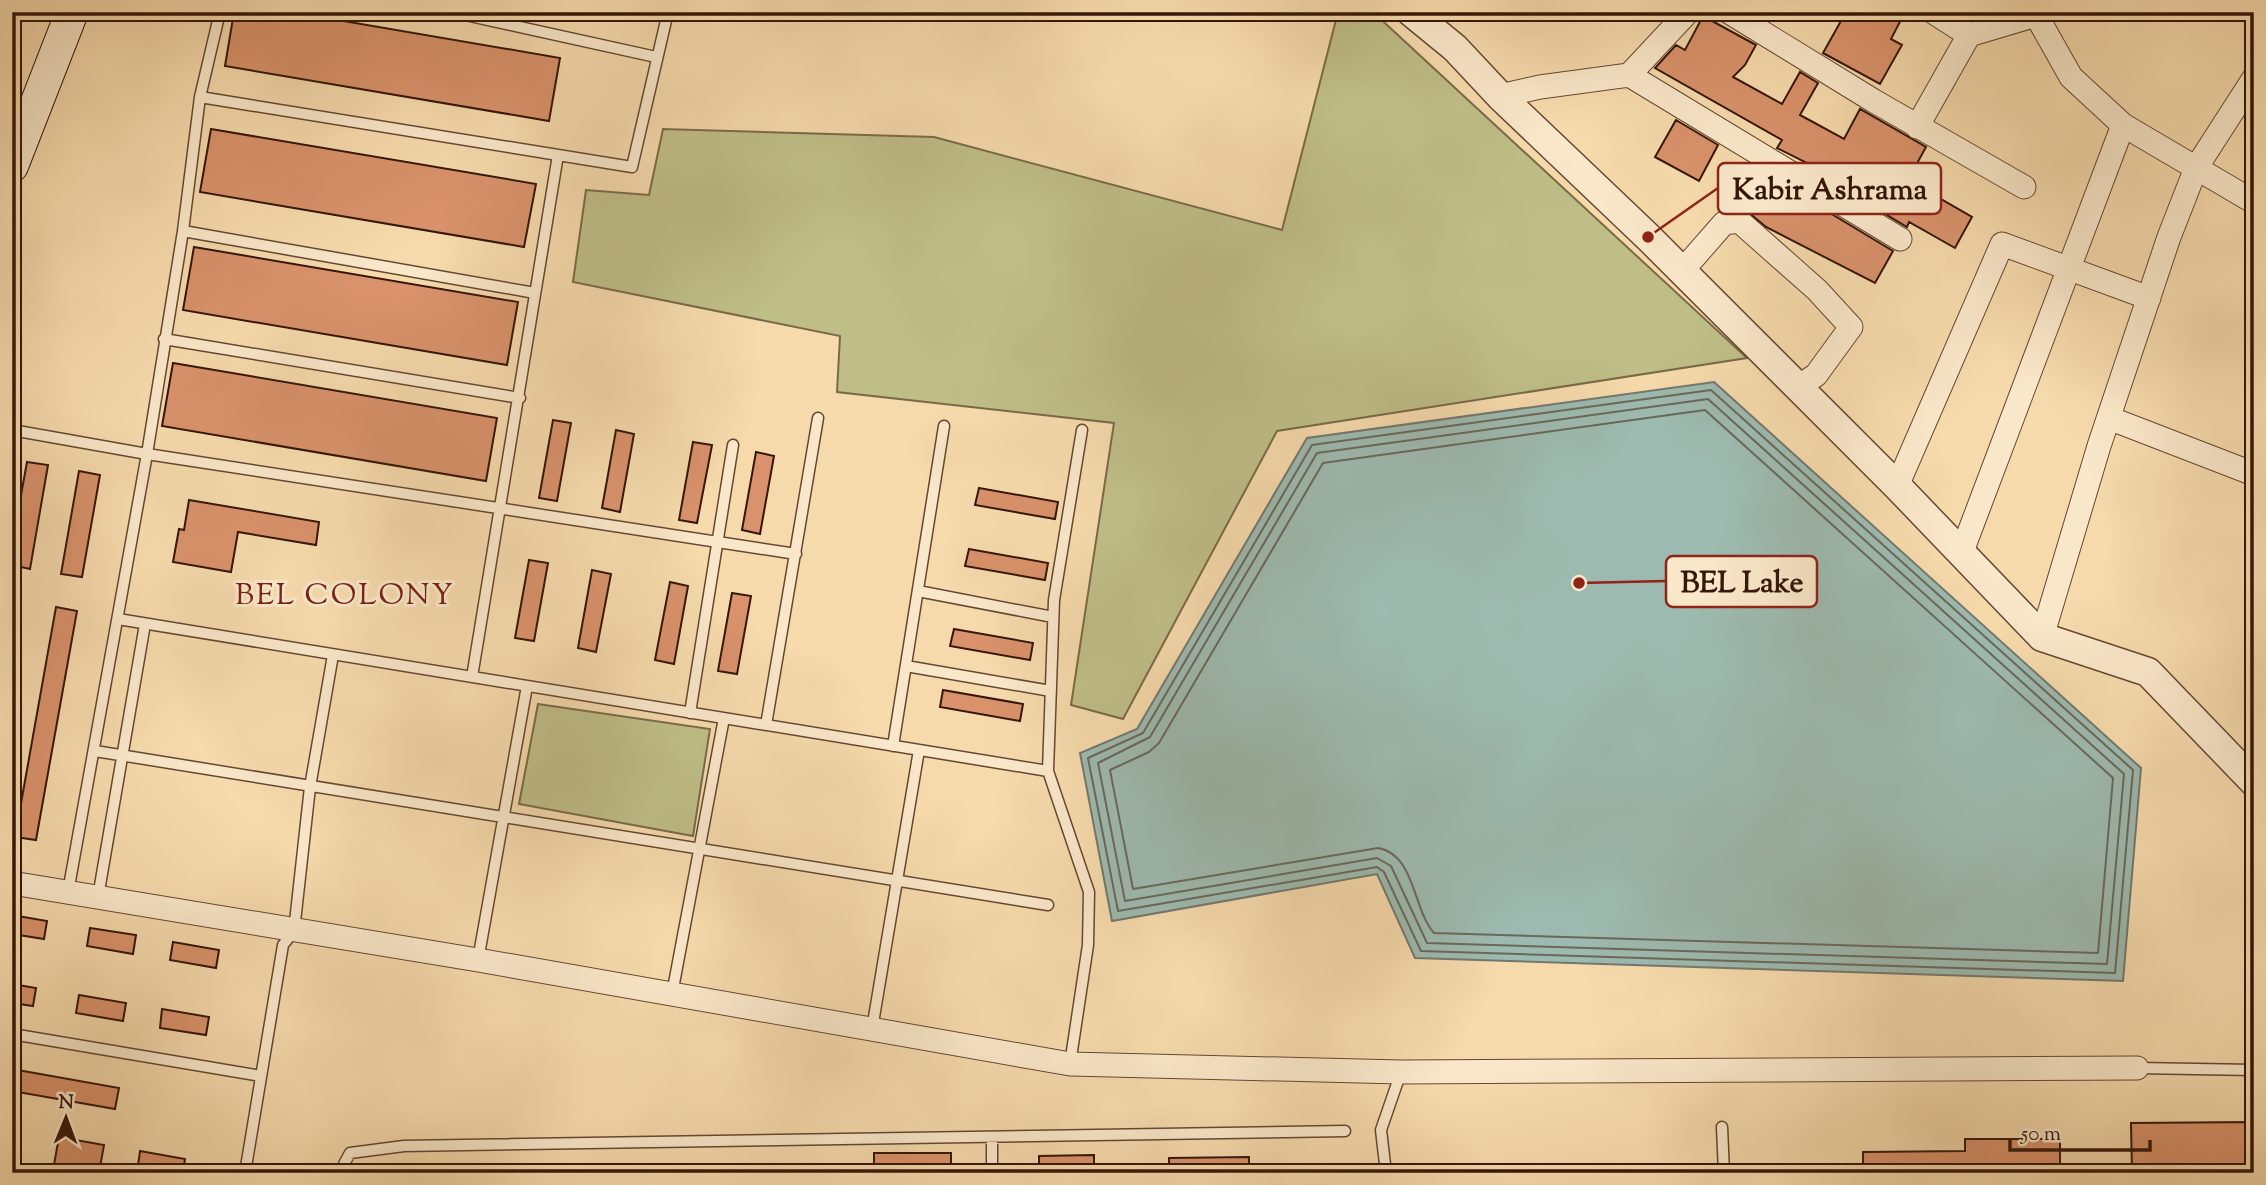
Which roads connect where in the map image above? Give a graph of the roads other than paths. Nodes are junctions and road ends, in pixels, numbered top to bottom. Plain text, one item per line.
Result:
1 (72, 12) edge
2 (220, 12) edge
3 (452, 12) edge
4 (668, 12) edge
5 (1411, 12) edge
6 (1688, 12) edge
7 (1729, 12) edge
8 (1933, 12) edge
9 (2035, 13) edge
10 (1969, 35) junction
11 (656, 57) junction
12 (1629, 75) junction
13 (2254, 78) edge
14 (1500, 96) junction
15 (200, 97) junction
16 (2123, 125) junction
17 (1917, 127) junction
18 (558, 155) junction
19 (12, 166) edge
20 (2196, 168) junction
21 (2024, 187) dead end
22 (2254, 202) edge
23 (183, 231) junction
24 (1900, 239) dead end
25 (2071, 267) junction
26 (1682, 271) junction
27 (535, 293) junction
28 (2149, 298) junction
29 (164, 339) junction
30 (1798, 387) junction
31 (520, 398) junction
32 (818, 418) dead end
33 (2109, 418) junction
34 (944, 426) dead end
35 (12, 430) edge
36 (1082, 430) dead end
37 (733, 445) dead end
38 (147, 454) junction
39 (2254, 474) edge
40 (1897, 486) junction
41 (499, 510) junction
42 (718, 543) junction
43 (1961, 554) junction
44 (796, 555) junction
45 (918, 591) junction
46 (1053, 617) junction
47 (117, 619) junction
48 (145, 624) junction
49 (2042, 637) junction
50 (333, 655) junction
51 (906, 666) junction
52 (472, 677) junction
53 (527, 686) junction
54 (1051, 691) junction
55 (690, 712) junction
56 (724, 718) junction
57 (765, 725) junction
58 (893, 746) junction
59 (919, 750) junction
60 (95, 751) junction
61 (122, 756) junction
62 (1048, 771) junction
63 (2254, 782) edge
64 (310, 787) junction
65 (504, 818) junction
66 (701, 849) junction
67 (897, 881) junction
68 (12, 883) edge
69 (68, 892) junction
70 (97, 897) junction
71 (1048, 905) dead end
72 (293, 931) junction
73 (478, 960) junction
74 (672, 994) junction
75 (872, 1029) junction
76 (12, 1034) edge
77 (1070, 1064) junction
78 (2137, 1068) joint
79 (2254, 1070) edge
80 (1401, 1072) junction
81 (261, 1076) junction
82 (1721, 1127) dead end
83 (1345, 1131) dead end
84 (992, 1137) junction
85 (245, 1173) edge
86 (344, 1173) edge
87 (992, 1173) edge
88 (1386, 1173) edge
89 (1724, 1173) edge

1 - 19 main road
2 - 15 lane
3 - 11 lane
4 - 11 lane
5 - 14 street
6 - 12 street
7 - 17 street
8 - 10 street
9 - 10 street
9 - 16 street
10 - 17 street
11 - 18 lane
12 - 14 street
12 - 24 street
13 - 20 street
14 - 26 street
15 - 18 lane
15 - 23 lane
16 - 20 street
16 - 25 street
17 - 21 street
18 - 27 lane
20 - 22 street
20 - 28 street
23 - 27 lane
23 - 29 lane
25 - 28 street
25 - 40 street
25 - 43 street
26 - 30 street
26 - 30 street
27 - 31 lane
28 - 33 street
29 - 31 lane
29 - 38 lane
30 - 40 street
31 - 41 lane
32 - 44 lane
33 - 39 street
33 - 49 street
34 - 45 lane
35 - 38 lane
36 - 46 lane
37 - 42 lane
38 - 41 lane
38 - 47 lane
40 - 43 street
41 - 42 lane
41 - 52 lane
42 - 44 lane
42 - 55 lane
43 - 49 street
44 - 57 lane
45 - 46 lane
45 - 51 lane
46 - 54 lane
47 - 48 lane
47 - 60 lane
48 - 50 lane
48 - 61 lane
49 - 63 street
50 - 52 lane
50 - 64 lane
51 - 54 lane
51 - 58 lane
52 - 53 lane
53 - 55 lane
53 - 65 lane
54 - 62 lane
55 - 56 lane
56 - 57 lane
56 - 66 lane
57 - 58 lane
58 - 59 lane
59 - 62 lane
59 - 67 lane
60 - 61 lane
60 - 69 lane
61 - 64 lane
61 - 70 lane
62 - 77 lane
64 - 65 lane
64 - 72 lane
65 - 66 lane
65 - 73 lane
66 - 67 lane
66 - 74 lane
67 - 71 lane
67 - 75 lane
68 - 69 street
69 - 70 street
70 - 72 street
72 - 73 street
72 - 81 lane
73 - 74 street
74 - 75 street
75 - 77 street
76 - 81 lane
77 - 80 street
78 - 79 lane
78 - 80 street
80 - 88 lane
81 - 85 lane
82 - 89 lane
83 - 84 lane
84 - 86 lane
84 - 87 lane

